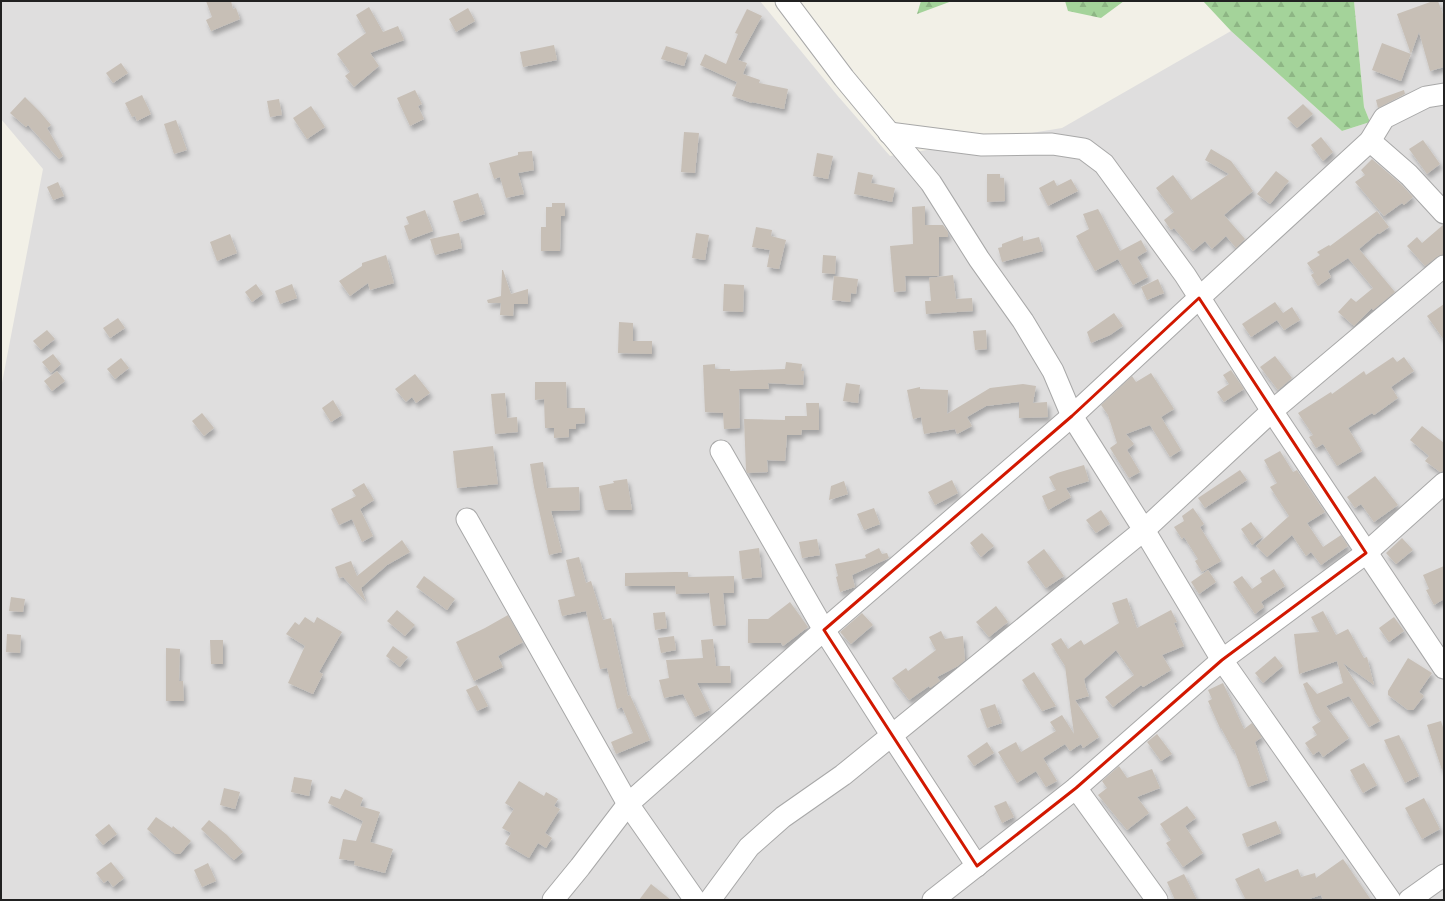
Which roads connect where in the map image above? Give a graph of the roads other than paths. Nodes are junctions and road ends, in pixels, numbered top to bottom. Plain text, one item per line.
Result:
1 (786, 1) edge
2 (1444, 94) edge
3 (889, 133) junction
4 (1370, 141) junction
5 (1444, 213) edge
6 (1444, 266) edge
7 (1199, 298) junction
8 (1272, 412) junction
9 (1072, 416) junction
10 (721, 451) dead end
11 (1444, 483) edge
12 (466, 519) dead end
13 (1144, 530) junction
14 (1366, 553) junction
15 (824, 630) junction
16 (1222, 660) junction
17 (1444, 668) edge
18 (892, 736) junction
19 (1076, 788) junction
20 (628, 804) junction
21 (976, 866) junction
22 (1444, 875) edge
23 (554, 900) edge
24 (695, 900) edge
25 (710, 900) edge
26 (933, 900) edge
27 (1157, 900) edge
28 (1390, 900) edge
29 (1409, 900) edge

1 - 3 street
2 - 4 street
3 - 7 street
3 - 9 street
4 - 5 street
4 - 7 street
6 - 8 street
7 - 8 street
7 - 9 street
8 - 13 street
8 - 14 street
9 - 13 street
9 - 15 street
10 - 15 street
11 - 14 street
12 - 20 street
13 - 16 street
13 - 18 street
14 - 16 street
14 - 17 street
15 - 18 street
15 - 20 street
16 - 19 street
16 - 28 street
18 - 21 street
18 - 25 street
19 - 21 street
19 - 27 street
20 - 23 street
20 - 24 street
21 - 26 street
22 - 29 street

